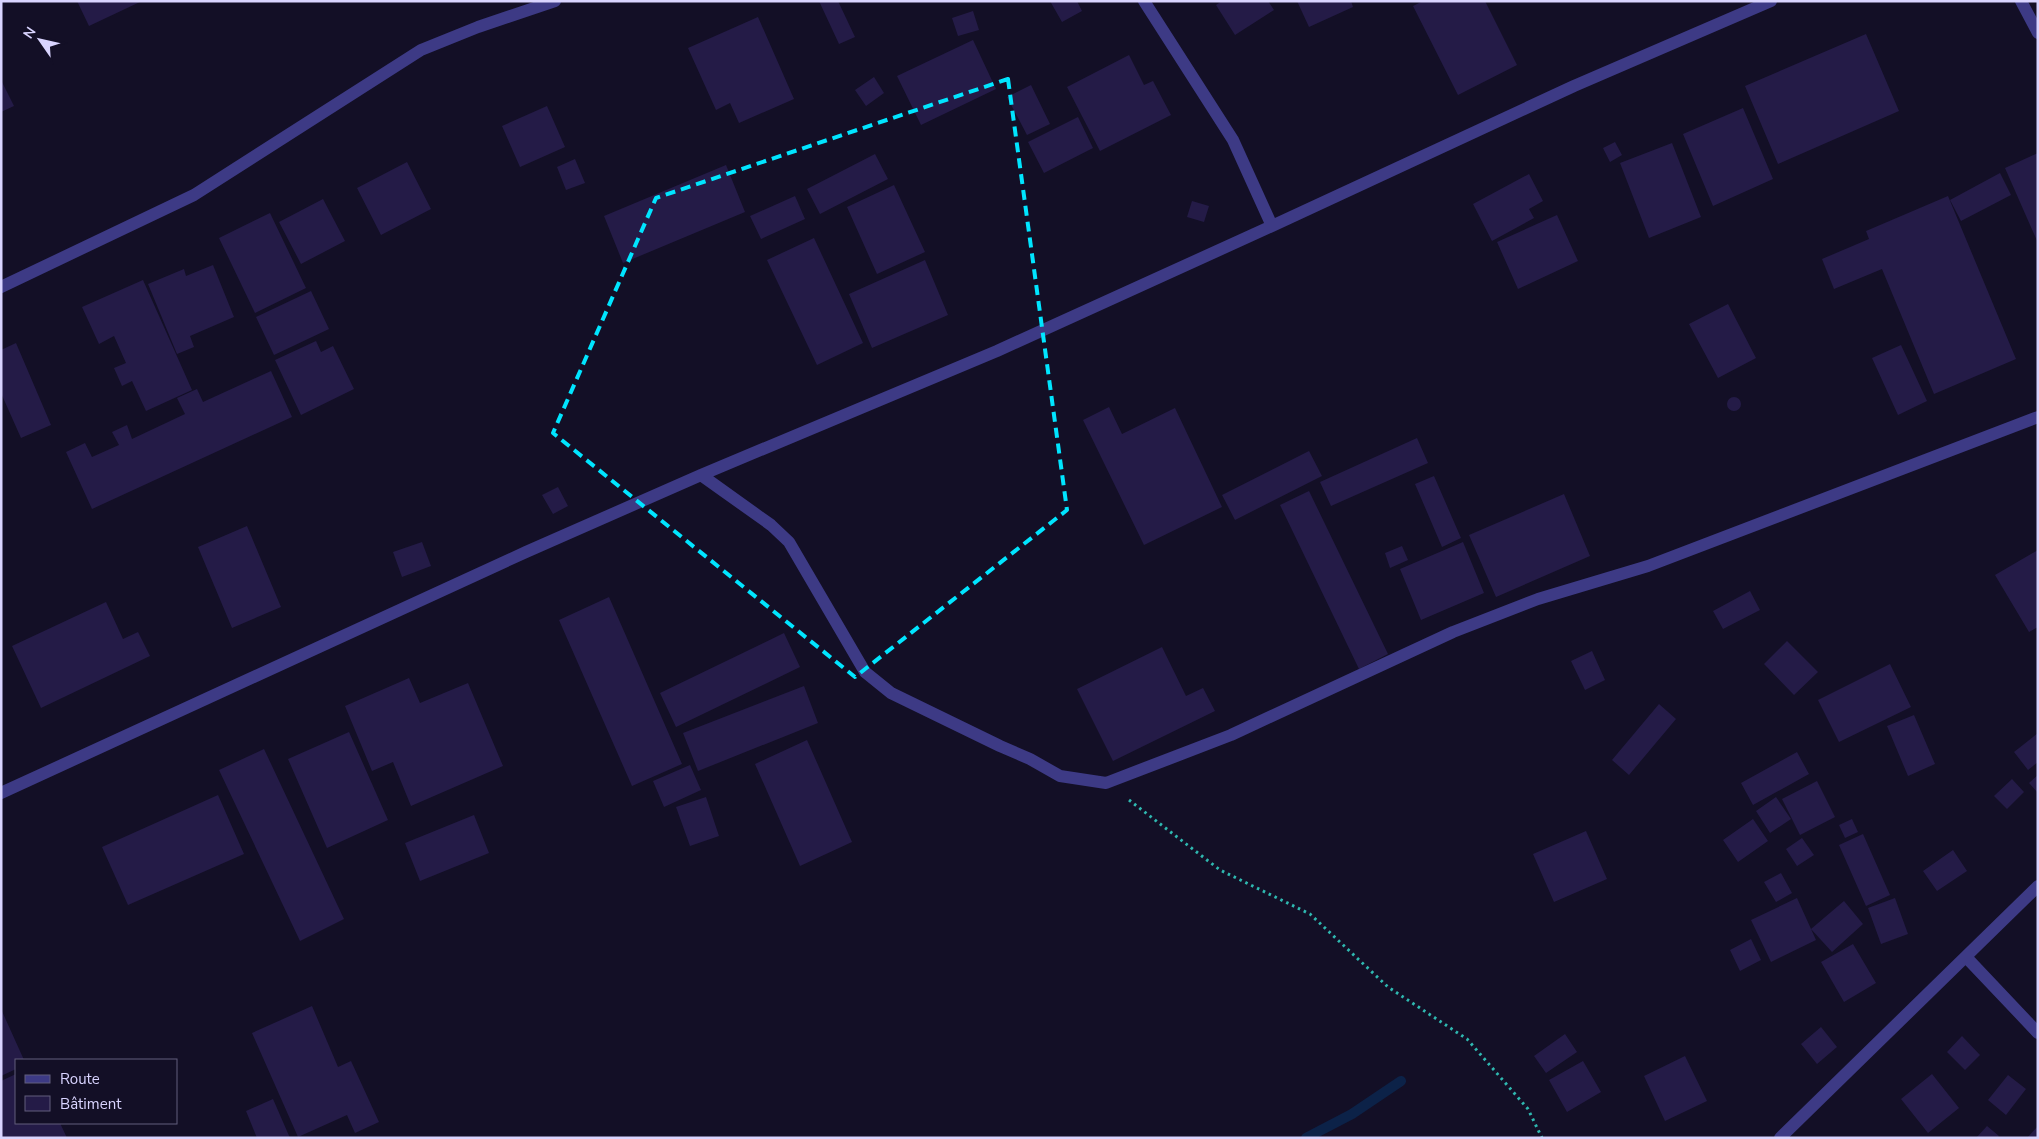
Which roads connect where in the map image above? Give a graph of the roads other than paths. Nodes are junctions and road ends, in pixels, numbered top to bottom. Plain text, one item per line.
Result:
1 (555, 1) edge
2 (1144, 1) edge
3 (1771, 1) edge
4 (2021, 1) edge
5 (2038, 33) edge
6 (1272, 226) junction
7 (1, 287) edge
8 (2038, 416) edge
9 (701, 475) junction
10 (1, 793) edge
11 (2038, 886) edge
12 (1966, 957) junction
13 (2038, 1033) edge
14 (1780, 1138) edge

1 - 7 street
2 - 6 street
3 - 6 street
4 - 5 street
6 - 9 street
8 - 9 street
9 - 10 street
11 - 12 street
12 - 13 street
12 - 14 street

